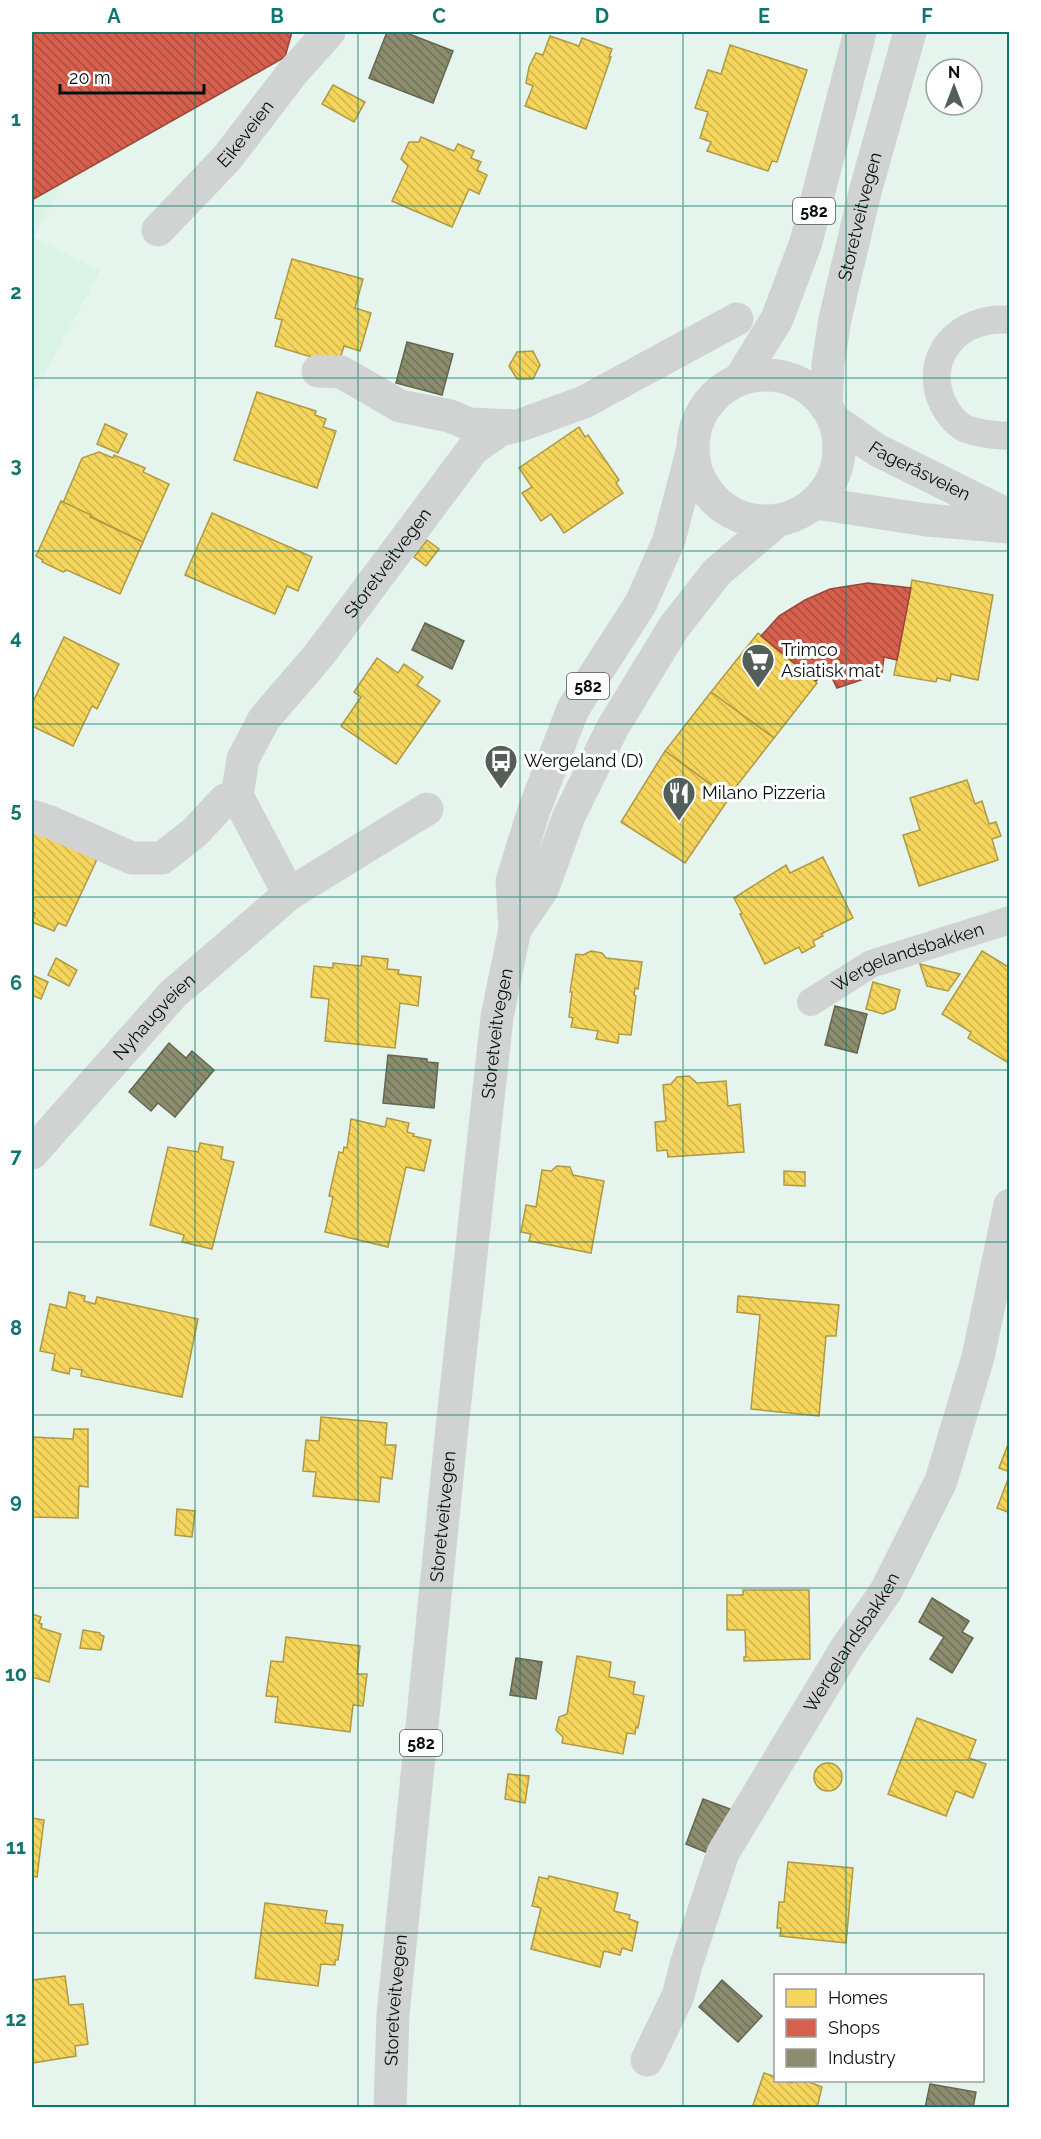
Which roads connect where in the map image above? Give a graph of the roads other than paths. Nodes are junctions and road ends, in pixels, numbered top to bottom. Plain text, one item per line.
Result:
1 (329, 32) edge
2 (860, 32) edge
3 (910, 32) edge
4 (158, 230) dead end
5 (737, 319) dead end
6 (1010, 320) edge
7 (318, 371) dead end
8 (740, 380) junction
9 (830, 413) junction
10 (518, 426) junction
11 (1010, 436) edge
12 (692, 452) junction
13 (816, 503) junction
14 (1010, 516) edge
15 (777, 521) junction
16 (1010, 526) edge
17 (237, 796) junction
18 (427, 809) dead end
19 (32, 816) edge
20 (289, 894) junction
21 (1010, 920) edge
22 (515, 929) junction
23 (811, 1002) dead end
24 (32, 1153) edge
25 (1010, 1205) edge
26 (647, 2060) dead end
27 (390, 2108) edge

1 - 4 street, Eikeveien
2 - 8 street, 582
3 - 9 street, Storetveitvegen / 582
5 - 10 street, Storetveitvegen
6 - 11 lane
7 - 10 street, Storetveitvegen
8 - 9 street, 582
8 - 12 street, 582
9 - 13 street, 582
9 - 14 street, Fageråsveien
10 - 17 street, Storetveitvegen
12 - 15 street, 582
12 - 22 street, Storetveitvegen / 582
13 - 15 street, 582
13 - 16 street, Fageråsveien
15 - 22 street, Storetveitvegen / 582
17 - 19 street
17 - 20 street
18 - 20 street, Nyhaugveien
20 - 24 street, Nyhaugveien
21 - 23 lane, Wergelandsbakken
22 - 27 street, Storetveitvegen / 582
25 - 26 street, Wergelandsbakken

